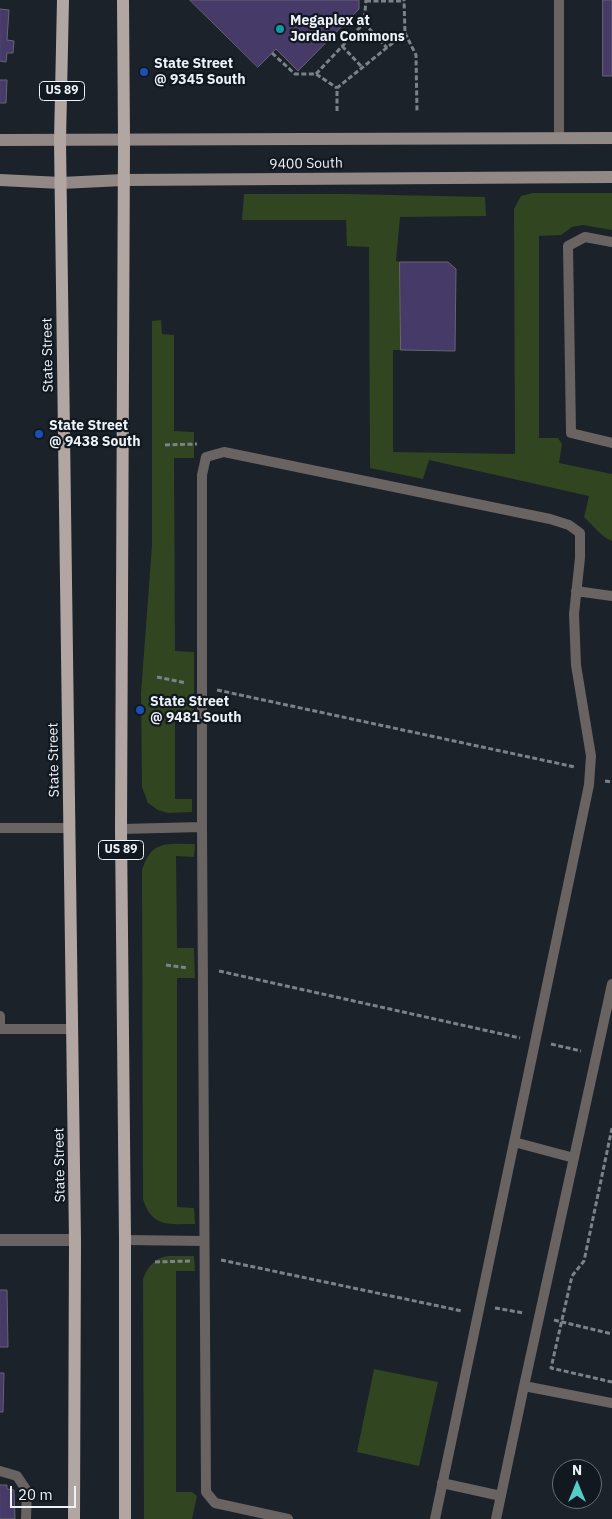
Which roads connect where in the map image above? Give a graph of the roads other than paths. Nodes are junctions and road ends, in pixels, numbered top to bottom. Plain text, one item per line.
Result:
1 (63, 0) edge
2 (124, 0) edge
3 (559, 0) edge
4 (560, 138) junction
5 (612, 138) edge
6 (124, 139) junction
7 (0, 140) edge
8 (60, 141) junction
9 (612, 176) edge
10 (0, 180) edge
11 (123, 180) junction
12 (61, 183) junction
13 (612, 242) edge
14 (612, 443) edge
15 (576, 591) junction
16 (612, 596) edge
17 (202, 827) junction
18 (0, 828) edge
19 (70, 828) junction
20 (121, 829) junction
21 (612, 984) edge
22 (0, 1016) edge
23 (0, 1029) edge
24 (73, 1029) junction
25 (514, 1142) junction
26 (574, 1158) junction
27 (0, 1240) edge
28 (75, 1240) junction
29 (125, 1240) junction
30 (204, 1241) junction
31 (524, 1386) junction
32 (612, 1403) edge
33 (0, 1470) edge
34 (442, 1483) junction
35 (501, 1496) junction
36 (26, 1519) edge
37 (74, 1519) edge
38 (125, 1519) edge
39 (288, 1519) edge
40 (435, 1519) edge
41 (496, 1519) edge

1 - 8 main road, State Street / US 89
2 - 6 main road, US 89
3 - 4 lane
4 - 5 street, 9400 South
4 - 6 street, 9400 South
6 - 8 street, 9400 South
6 - 11 main road, US 89
7 - 8 street, 9400 South
8 - 12 main road, State Street / US 89
9 - 11 street, 9400 South
10 - 12 street, 9400 South
11 - 12 street, 9400 South
11 - 20 main road, US 89
12 - 19 main road, State Street / US 89
13 - 14 lane
15 - 16 lane
15 - 17 lane
15 - 25 lane
17 - 20 lane
17 - 30 lane
18 - 19 lane
19 - 24 main road, State Street / US 89
20 - 29 main road, US 89
21 - 26 lane
22 - 23 lane
23 - 24 lane
24 - 28 main road, State Street / US 89
25 - 26 lane
25 - 34 lane
26 - 31 lane
27 - 28 street
28 - 37 main road, State Street / US 89
29 - 30 lane
29 - 38 main road, US 89
30 - 39 lane
31 - 32 lane
31 - 35 lane
33 - 36 lane
34 - 35 lane
34 - 40 lane
35 - 41 lane

